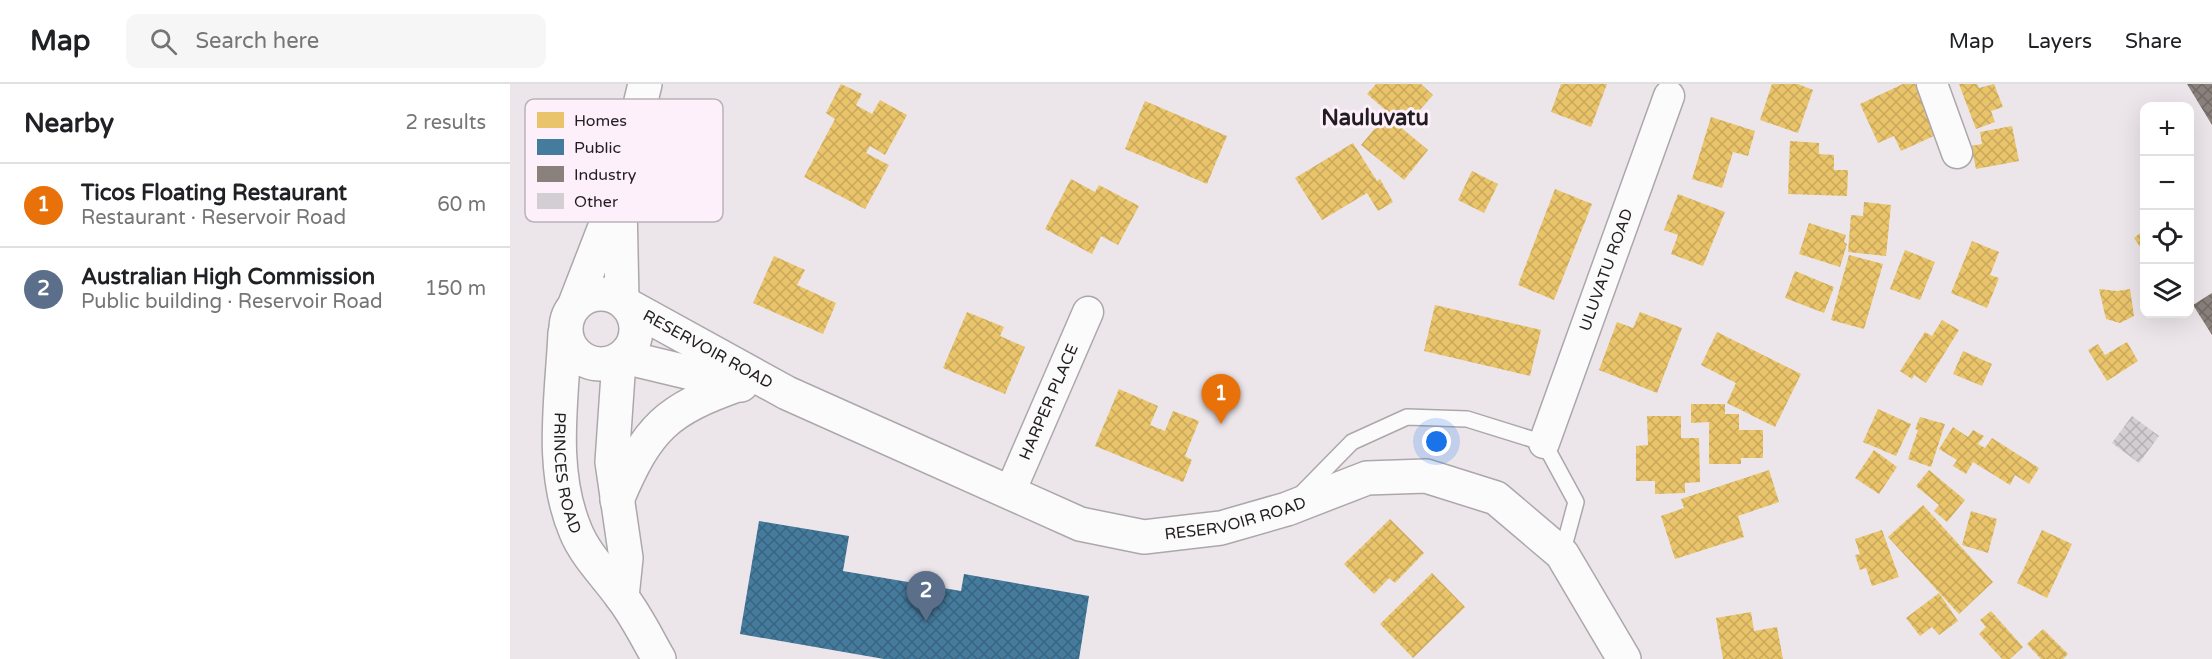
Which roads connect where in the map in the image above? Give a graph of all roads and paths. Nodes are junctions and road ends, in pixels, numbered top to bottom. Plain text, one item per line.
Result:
1 (645, 84) edge
2 (1932, 84) edge
3 (1669, 96) dead end
4 (641, 99) edge
5 (1957, 153) dead end
6 (607, 222) edge
7 (621, 222) edge
8 (625, 303) junction
9 (1088, 312) dead end
10 (570, 319) junction
11 (622, 359) junction
12 (740, 384) junction
13 (787, 393) junction
14 (1544, 443) junction
15 (1010, 492) junction
16 (617, 500) junction
17 (1287, 509) junction
18 (1562, 554) junction
19 (622, 597) junction
20 (659, 659) edge
21 (1624, 659) edge

1 - 4 main road, PRINCES ROAD
2 - 5 street
3 - 14 street, ULUVATU ROAD
6 - 10 main road, PRINCES ROAD
7 - 8 main road, PRINCES ROAD
8 - 10 main road
8 - 11 main road
8 - 13 main road, RESERVOIR ROAD
9 - 15 street, HARPER PLACE
10 - 11 main road
10 - 19 main road, PRINCES ROAD
11 - 12 main road, RESERVOIR ROAD
11 - 16 main road
12 - 13 main road, RESERVOIR ROAD
12 - 16 main road
13 - 15 main road, RESERVOIR ROAD
14 - 17 lane
14 - 18 lane
15 - 17 main road, RESERVOIR ROAD
16 - 19 main road
17 - 18 main road, RESERVOIR ROAD
18 - 21 main road, RESERVOIR ROAD
19 - 20 main road, PRINCES ROAD

